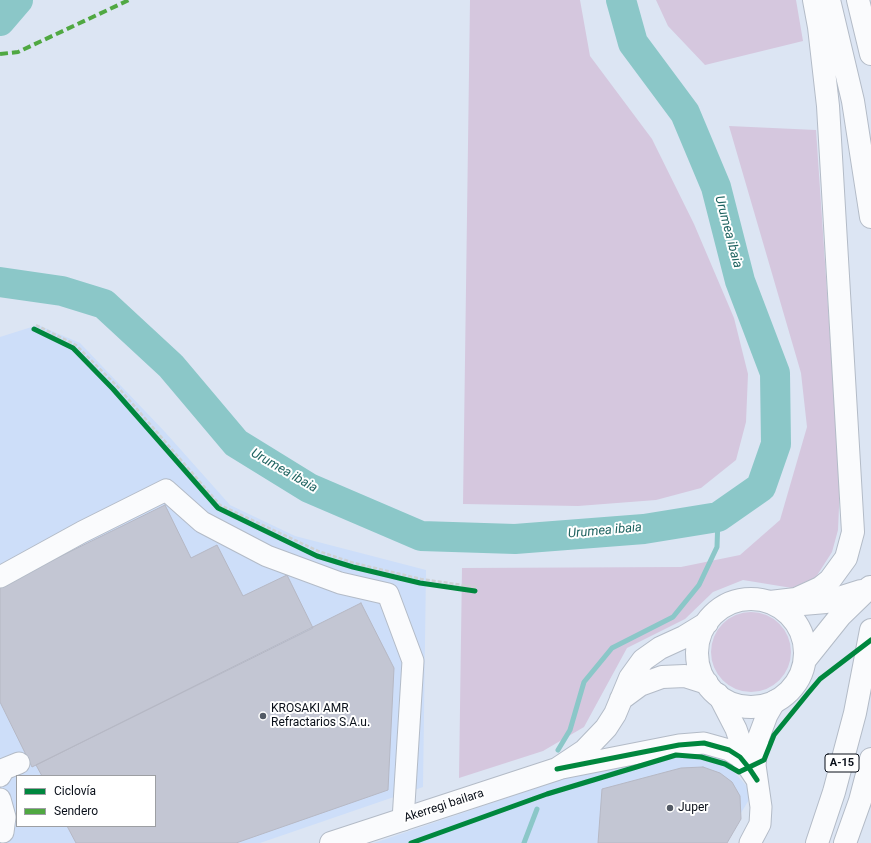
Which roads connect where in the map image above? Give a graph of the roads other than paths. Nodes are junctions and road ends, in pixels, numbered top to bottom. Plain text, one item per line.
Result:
1 (814, 0) edge
2 (829, 0) edge
3 (858, 0) edge
4 (869, 0) edge
5 (871, 4) edge
6 (871, 54) edge
7 (871, 217) edge
8 (0, 577) edge
9 (871, 587) edge
10 (775, 604) junction
11 (707, 623) junction
12 (871, 630) edge
13 (805, 660) junction
14 (712, 688) junction
15 (622, 699) junction
16 (775, 701) junction
17 (871, 759) edge
18 (19, 763) dead end
19 (557, 769) junction
20 (753, 774) junction
21 (0, 776) edge
22 (0, 800) edge
23 (403, 820) junction
24 (3, 834) edge
25 (331, 843) edge
26 (750, 843) edge
27 (817, 843) edge
28 (845, 843) edge

1 - 10 main road
2 - 7 main road
3 - 6 main road
4 - 5 main road
8 - 23 street
9 - 10 main road
9 - 13 main road
10 - 11 main road
10 - 13 main road
11 - 14 main road
11 - 15 main road, Akerregi bailara
12 - 27 main road, A-15
13 - 16 main road
14 - 15 main road
14 - 16 main road
14 - 20 street
15 - 19 main road, Akerregi bailara
16 - 20 street
17 - 28 main road, A-15
18 - 21 street
19 - 20 street
19 - 23 main road, Akerregi bailara
20 - 26 street
22 - 24 street
23 - 25 main road, Akerregi bailara

